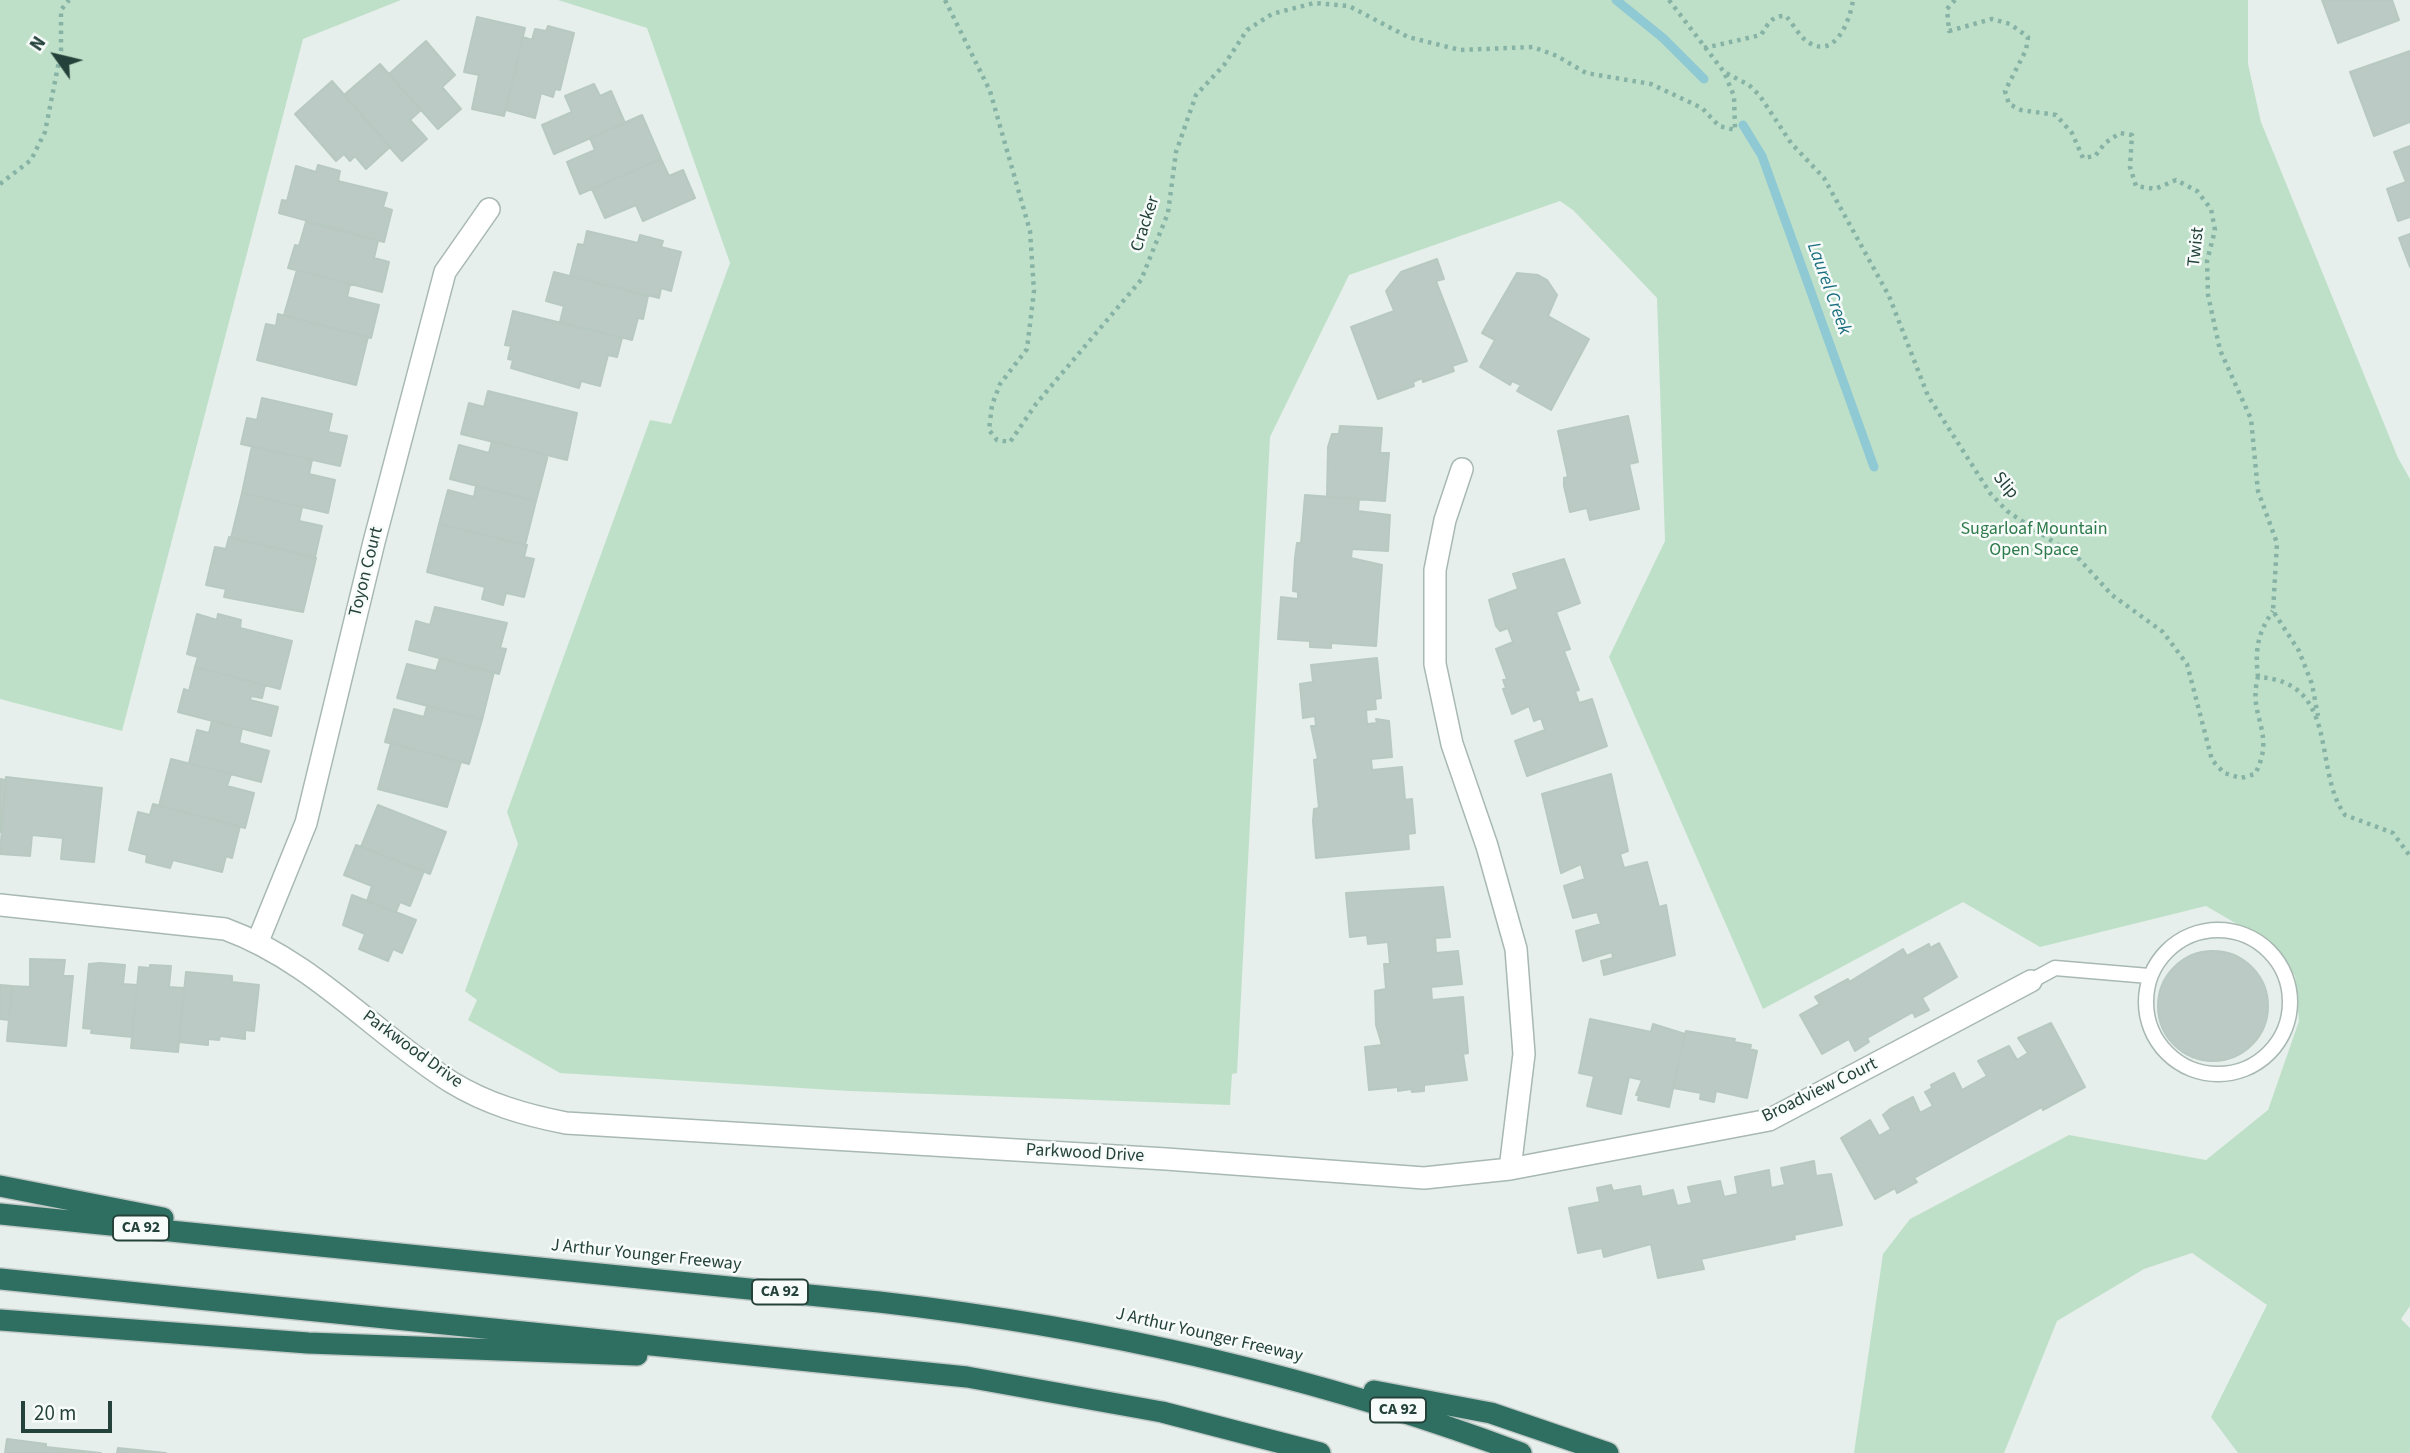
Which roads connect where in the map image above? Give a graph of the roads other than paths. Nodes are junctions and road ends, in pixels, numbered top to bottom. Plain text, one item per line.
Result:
1 (489, 209) dead end
2 (1462, 469) dead end
3 (0, 905) edge
4 (258, 941) junction
5 (2149, 976) junction
6 (2031, 981) joint
7 (1510, 1169) junction
8 (0, 1186) edge
9 (0, 1214) edge
10 (282, 1242) junction
11 (0, 1279) edge
12 (0, 1320) edge
13 (836, 1362) junction
14 (1272, 1373) junction
15 (1320, 1453) edge
16 (1521, 1453) edge
17 (1608, 1453) edge

1 - 4 street, Toyon Court
2 - 7 street
3 - 4 street, Parkwood Drive
4 - 7 street, Parkwood Drive
5 - 5 lane
5 - 6 lane
6 - 7 street, Broadview Court
8 - 10 highway
9 - 10 highway, J Arthur Younger Freeway / CA 92
10 - 14 highway, J Arthur Younger Freeway / CA 92
11 - 13 highway
12 - 13 highway
13 - 15 highway
14 - 16 highway, J Arthur Younger Freeway / CA 92
14 - 17 highway

